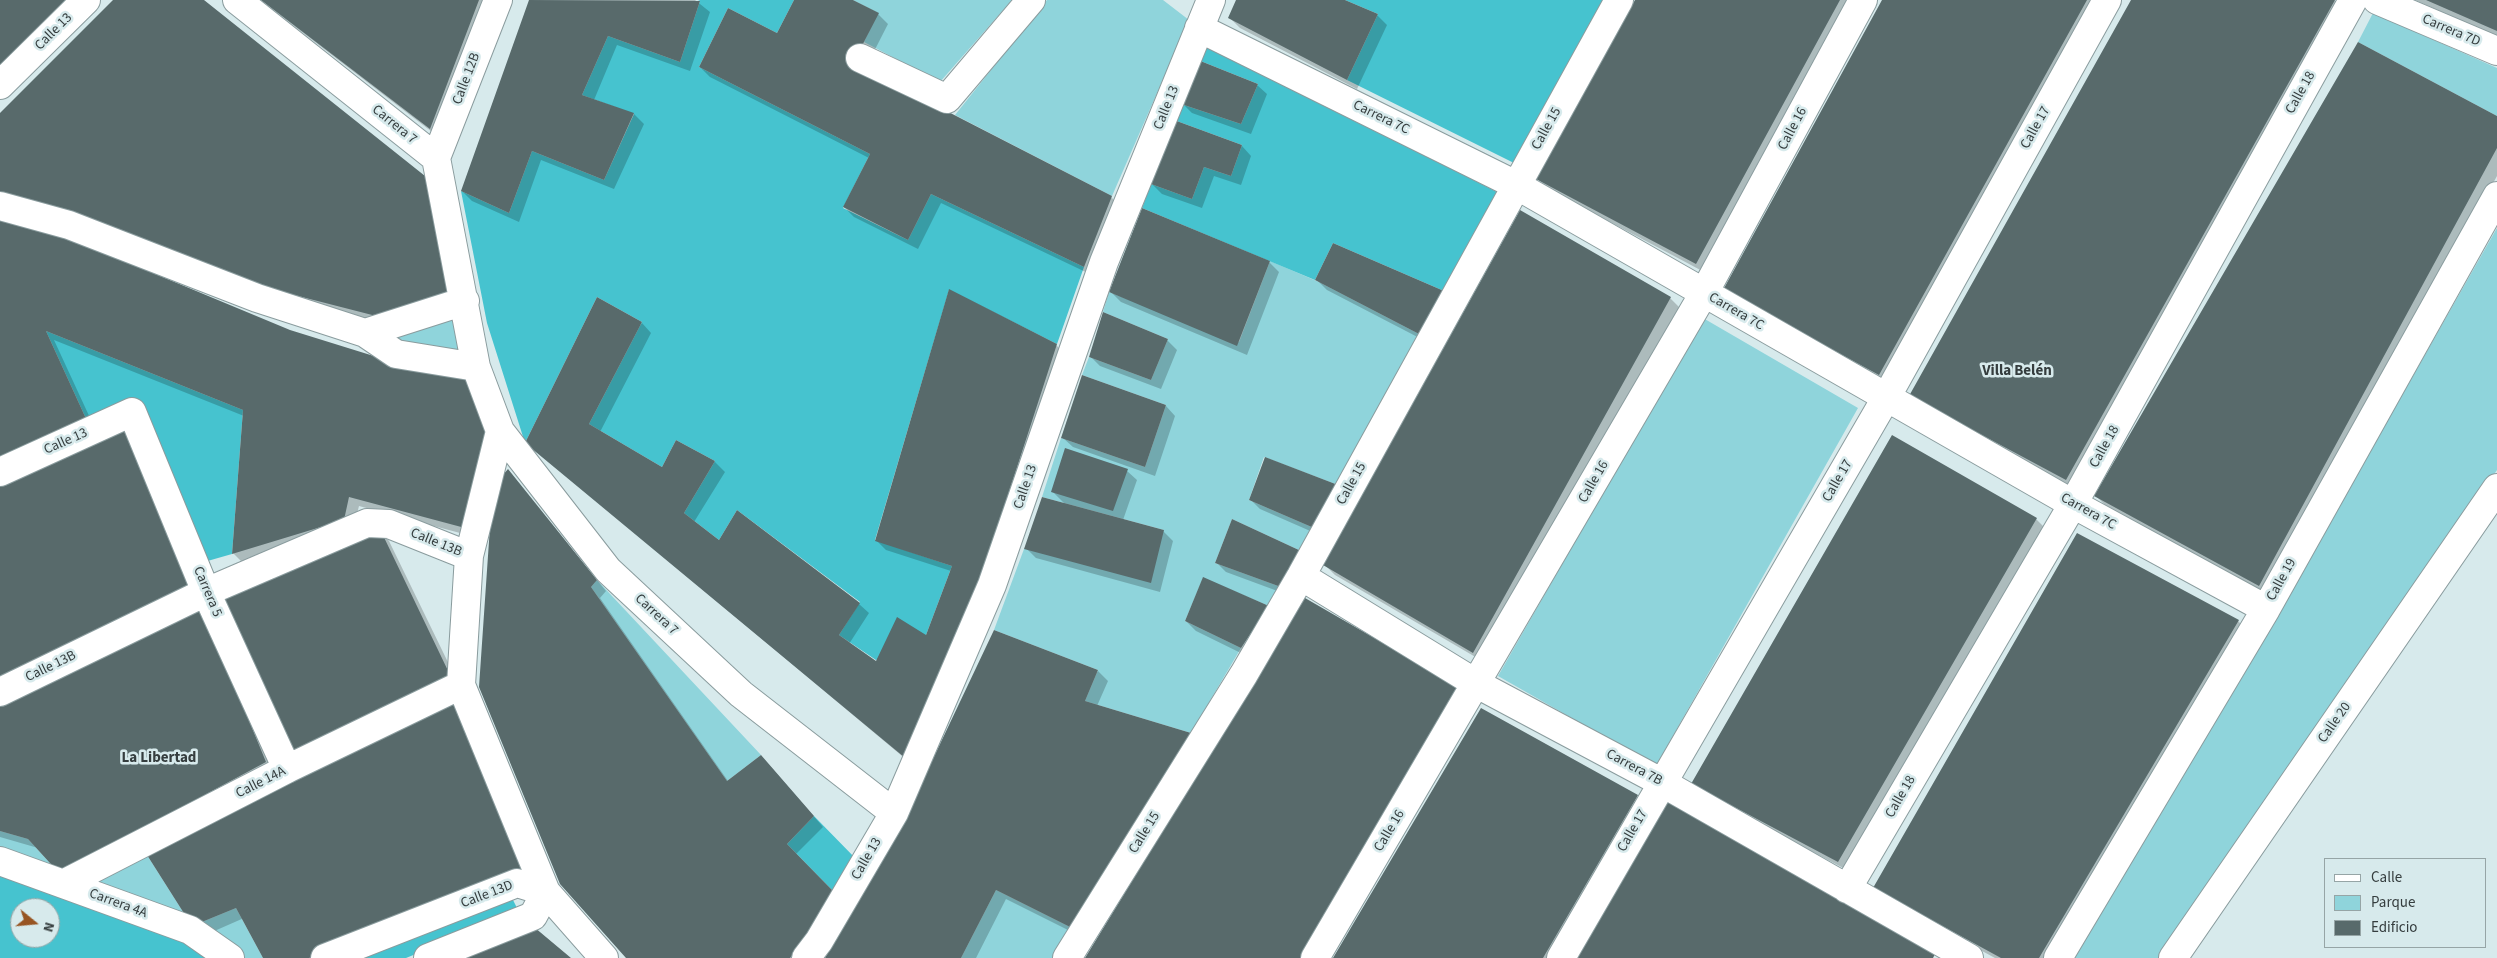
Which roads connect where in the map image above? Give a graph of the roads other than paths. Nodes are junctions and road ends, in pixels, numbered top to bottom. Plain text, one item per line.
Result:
1 (86, 0) edge
2 (237, 0) edge
3 (498, 0) edge
4 (1031, 0) edge
5 (1618, 0) edge
6 (1863, 0) edge
7 (2107, 0) edge
8 (2353, 0) edge
9 (2376, 0) edge
10 (1209, 1) edge
11 (1199, 28) junction
12 (2497, 51) edge
13 (860, 58) dead end
14 (0, 85) edge
15 (436, 158) junction
16 (1516, 185) junction
17 (2497, 196) edge
18 (0, 206) edge
19 (1704, 293) junction
20 (465, 301) junction
21 (365, 333) junction
22 (476, 366) junction
23 (1886, 398) junction
24 (132, 412) joint
25 (500, 431) junction
26 (0, 472) edge
27 (2497, 488) edge
28 (2073, 504) junction
29 (469, 556) junction
30 (1301, 576) junction
31 (206, 592) junction
32 (2266, 609) junction
33 (1477, 684) junction
34 (462, 685) junction
35 (0, 692) edge
36 (287, 769) junction
37 (1661, 782) junction
38 (894, 813) junction
39 (0, 861) edge
40 (63, 884) junction
41 (1847, 889) junction
42 (546, 892) junction
43 (1959, 955) edge
44 (230, 958) edge
45 (325, 958) edge
46 (428, 958) edge
47 (604, 958) edge
48 (806, 958) edge
49 (1067, 958) edge
50 (1315, 958) edge
51 (1561, 958) edge
52 (2058, 958) edge
53 (2174, 958) edge

1 - 14 street, Calle 13
2 - 15 street, Carrera 7
3 - 15 street, Calle 12B
4 - 13 street
5 - 16 street, Calle 15
6 - 19 street, Calle 16
7 - 23 street, Calle 17
8 - 28 street, Calle 18
9 - 12 street, Carrera 7D
10 - 11 street, Calle 13
11 - 16 street, Carrera 7C
11 - 38 street, Calle 13
15 - 20 street, Carrera 7
16 - 19 street, Carrera 7C
16 - 30 street, Calle 15
17 - 32 street, Calle 19
18 - 21 street
19 - 23 street, Carrera 7C
19 - 33 street, Calle 16
20 - 21 street
20 - 22 street, Carrera 7
21 - 22 street
22 - 25 street, Carrera 7
23 - 28 street, Carrera 7C
23 - 37 street, Calle 17
24 - 26 street, Calle 13
24 - 31 street, Carrera 5
25 - 29 street
25 - 38 street, Carrera 7
27 - 53 street, Calle 20
28 - 32 street, Carrera 7C
28 - 41 street, Calle 18
29 - 31 street, Calle 13B
29 - 34 street, Calle 13B
30 - 33 street, Carrera 7B
30 - 49 street, Calle 15
31 - 35 street, Calle 13B
31 - 36 street, Carrera 5
32 - 52 street, Calle 19
33 - 37 street, Carrera 7B
33 - 50 street, Calle 16
34 - 36 street, Calle 14A
34 - 42 street, Calle 13B
36 - 40 street, Calle 14A
37 - 41 street, Carrera 7B
37 - 51 street, Calle 17
38 - 48 street, Calle 13
39 - 40 street, Carrera 4A
40 - 44 street, Carrera 4A
41 - 43 street, Carrera 7B
42 - 45 street, Calle 13D
42 - 46 street
42 - 47 street, Calle 13B

